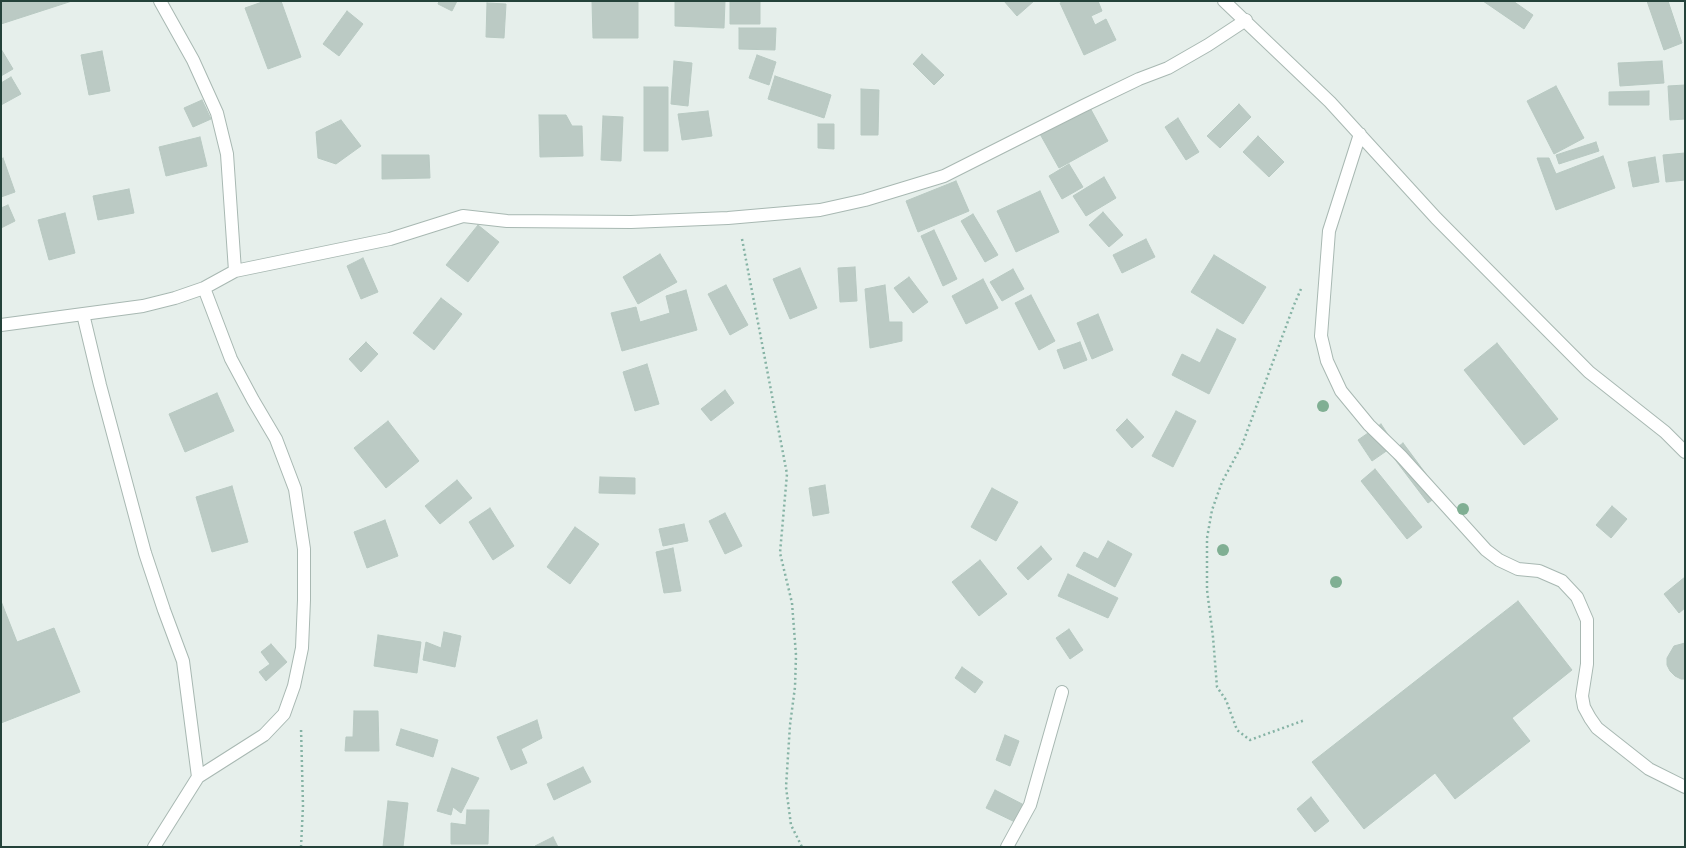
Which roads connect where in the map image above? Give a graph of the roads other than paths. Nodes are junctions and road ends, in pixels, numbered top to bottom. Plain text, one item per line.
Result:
1 (160, 1) edge
2 (1224, 1) edge
3 (1246, 20) junction
4 (1360, 134) junction
5 (235, 271) junction
6 (204, 288) junction
7 (83, 314) junction
8 (1, 325) edge
9 (1685, 452) edge
10 (1062, 692) dead end
11 (198, 777) junction
12 (1685, 787) edge
13 (154, 847) edge
14 (1007, 847) edge

1 - 5 street
2 - 3 street
3 - 4 street
3 - 5 street
4 - 9 street
4 - 12 street
5 - 6 street
6 - 7 street
6 - 11 street
7 - 8 street
7 - 11 street
10 - 14 street
11 - 13 street

